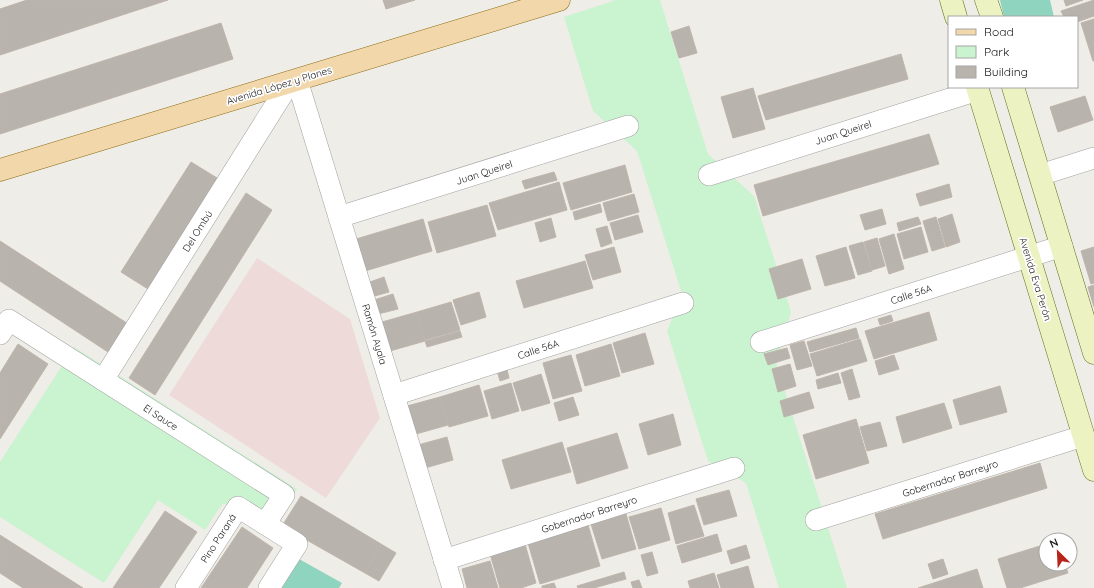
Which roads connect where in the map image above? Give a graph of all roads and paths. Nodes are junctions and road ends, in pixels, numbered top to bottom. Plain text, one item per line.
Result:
1 (559, 0) edge
2 (950, 0) edge
3 (986, 0) edge
4 (956, 16) edge
5 (992, 16) edge
6 (294, 81) junction
7 (977, 88) edge
8 (1013, 88) edge
9 (628, 126) dead end
10 (1094, 158) edge
11 (0, 170) edge
12 (709, 175) dead end
13 (1040, 175) junction
14 (339, 217) junction
15 (1062, 246) junction
16 (1029, 257) junction
17 (683, 303) dead end
18 (5, 327) edge
19 (761, 342) dead end
20 (1094, 353) edge
21 (103, 380) junction
22 (394, 395) junction
23 (1084, 436) junction
24 (734, 468) dead end
25 (1094, 469) edge
26 (816, 520) dead end
27 (265, 524) junction
28 (444, 560) junction
29 (186, 588) edge
30 (269, 588) edge
31 (453, 588) edge

1 - 6 main road, Avenida López y Planes
2 - 4 main road
3 - 5 main road
6 - 11 main road, Avenida López y Planes
6 - 14 street, Ramón Ayala
6 - 21 street, Del Ombú
7 - 12 street, Juan Queirel
7 - 16 main road, Avenida Eva Perón
8 - 13 main road
9 - 14 street, Juan Queirel
10 - 13 street
13 - 15 main road
14 - 22 street, Ramón Ayala
15 - 16 street, Calle 56A
15 - 20 main road
16 - 19 street, Calle 56A
16 - 23 main road, Avenida Eva Perón
17 - 22 street, Calle 56A
18 - 21 street, El Sauce
21 - 27 street, El Sauce
22 - 28 street, Ramón Ayala
23 - 25 main road, Avenida Eva Perón
23 - 26 street, Gobernador Barreyro
24 - 28 street, Gobernador Barreyro
27 - 29 street, Pino Paraná
27 - 30 street, Pino Paraná
28 - 31 street, Ramón Ayala

